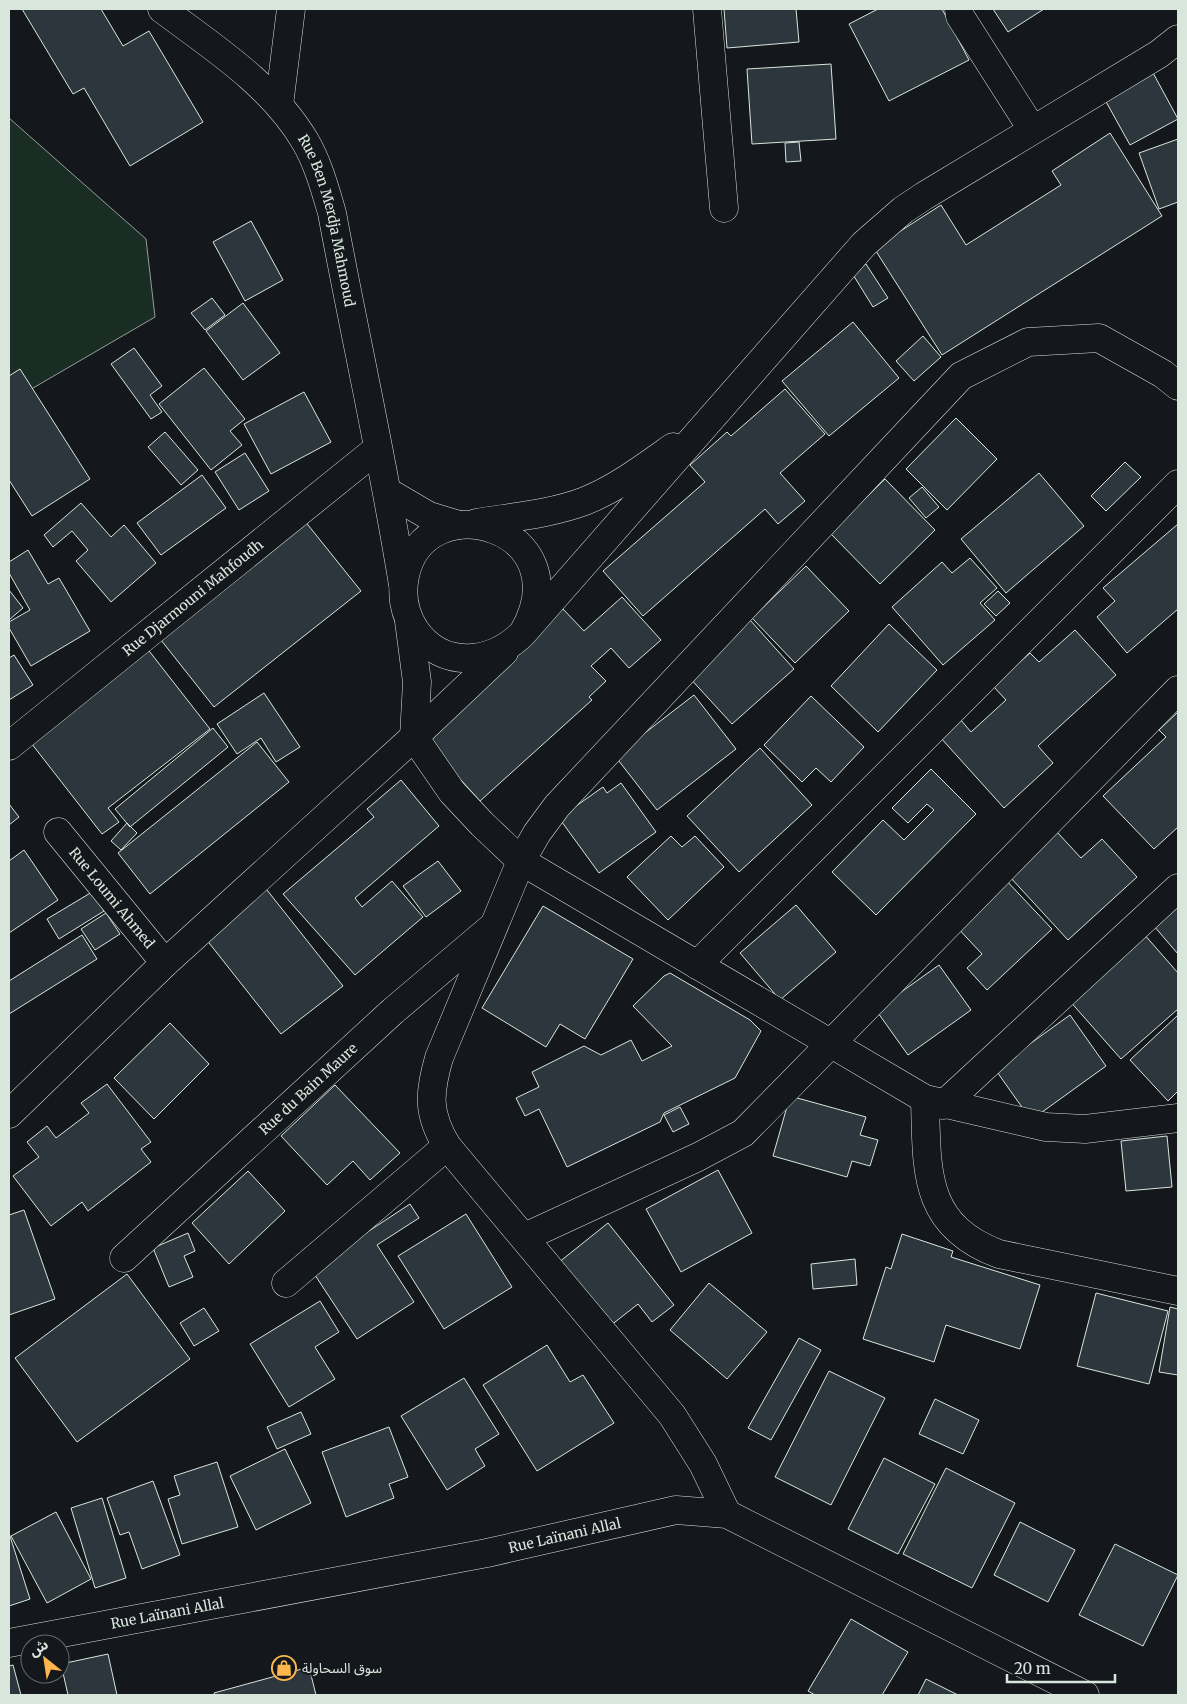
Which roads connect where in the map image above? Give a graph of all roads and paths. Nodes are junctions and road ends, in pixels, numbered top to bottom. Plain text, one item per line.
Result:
1 (162, 9) edge
2 (291, 9) edge
3 (708, 9) edge
4 (959, 9) edge
5 (1178, 39) edge
6 (279, 104) junction
7 (1032, 129) junction
8 (724, 208) dead end
9 (1178, 386) edge
10 (709, 422) junction
11 (377, 449) junction
12 (1178, 484) edge
13 (388, 492) junction
14 (466, 524) junction
15 (403, 585) junction
16 (409, 620) junction
17 (518, 638) junction
18 (1178, 690) edge
19 (414, 738) junction
20 (9, 746) edge
21 (58, 832) dead end
22 (520, 860) junction
23 (1178, 888) edge
24 (496, 924) junction
25 (165, 963) junction
26 (697, 965) junction
27 (829, 1044) junction
28 (934, 1102) junction
29 (9, 1114) edge
30 (1178, 1118) edge
31 (447, 1146) junction
32 (525, 1237) junction
33 (124, 1258) dead end
34 (286, 1283) dead end
35 (1178, 1291) edge
36 (727, 1514) junction
37 (9, 1644) edge
38 (1085, 1695) edge

1 - 6 street, Rue Ben Merdja Mahmoud
2 - 6 street
3 - 8 street
4 - 7 street
5 - 7 street
6 - 11 street, Rue Ben Merdja Mahmoud
7 - 10 street
9 - 22 street
10 - 14 street
10 - 17 street
11 - 13 street, Rue Ben Merdja Mahmoud
11 - 20 street, Rue Djarmouni Mahfoudh
12 - 26 street
13 - 14 street
13 - 15 street, Rue Ben Merdja Mahmoud
14 - 15 street
14 - 17 street
15 - 16 street
16 - 17 street
16 - 19 street
17 - 19 street
18 - 27 street
19 - 22 street
19 - 25 street
21 - 25 street, Rue Loumi Ahmed
22 - 24 street
22 - 26 street
23 - 28 street
24 - 31 street
24 - 33 street, Rue du Bain Maure
25 - 29 street
26 - 27 street
27 - 28 street
27 - 32 street
28 - 30 street
28 - 35 street
31 - 32 street
31 - 34 street
32 - 36 street
36 - 37 street, Rue Laïnani Allal
36 - 38 street, Rue Laïnani Allal

